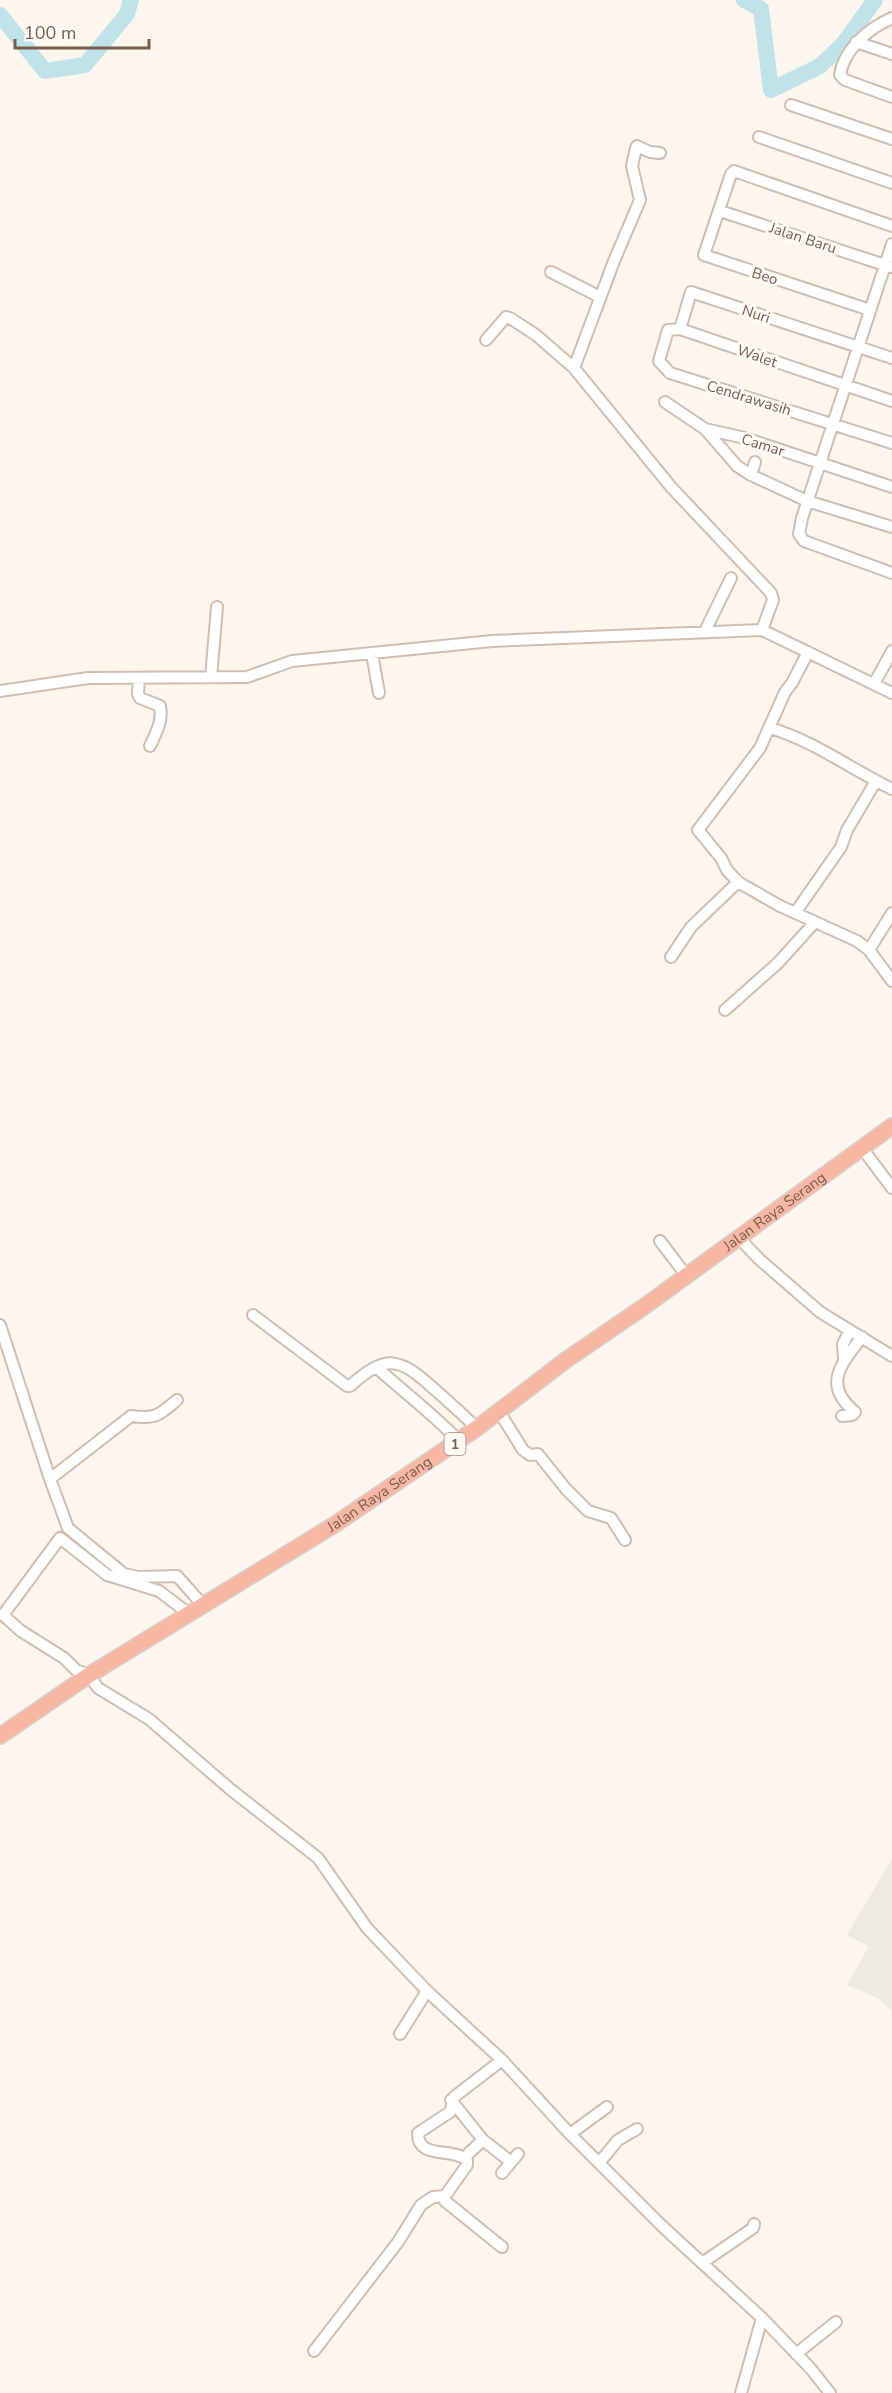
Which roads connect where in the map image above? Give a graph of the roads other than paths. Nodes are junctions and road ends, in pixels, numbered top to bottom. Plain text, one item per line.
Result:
1 (892, 18) edge
2 (856, 42) junction
3 (892, 54) edge
4 (892, 97) edge
5 (791, 105) dead end
6 (759, 137) dead end
7 (892, 139) edge
8 (660, 153) dead end
9 (892, 183) edge
10 (720, 212) junction
11 (892, 226) edge
12 (892, 244) edge
13 (889, 266) edge
14 (551, 272) dead end
15 (600, 297) junction
16 (870, 310) junction
17 (680, 329) junction
18 (486, 340) dead end
19 (858, 348) junction
20 (892, 358) edge
21 (574, 368) junction
22 (666, 371) joint
23 (845, 386) junction
24 (892, 401) edge
25 (665, 402) dead end
26 (833, 424) junction
27 (705, 429) junction
28 (892, 443) edge
29 (755, 462) dead end
30 (820, 463) junction
31 (751, 476) junction
32 (892, 487) edge
33 (807, 501) junction
34 (892, 527) edge
35 (892, 573) edge
36 (731, 578) dead end
37 (217, 608) dead end
38 (762, 630) junction
39 (705, 631) junction
40 (892, 651) edge
41 (808, 652) junction
42 (372, 654) junction
43 (211, 677) junction
44 (139, 678) junction
45 (874, 684) junction
46 (0, 691) edge
47 (378, 693) dead end
48 (892, 693) edge
49 (770, 728) junction
50 (150, 746) dead end
51 (876, 781) junction
52 (892, 789) edge
53 (738, 882) junction
54 (795, 913) junction
55 (892, 913) edge
56 (815, 922) junction
57 (868, 950) junction
58 (671, 957) dead end
59 (892, 981) edge
60 (725, 1011) dead end
61 (892, 1126) edge
62 (862, 1148) junction
63 (892, 1188) edge
64 (738, 1237) junction
65 (660, 1241) dead end
66 (686, 1275) junction
67 (253, 1315) dead end
68 (0, 1325) edge
69 (850, 1330) junction
70 (862, 1337) junction
71 (892, 1356) edge
72 (844, 1360) junction
73 (376, 1367) junction
74 (177, 1400) dead end
75 (500, 1413) junction
76 (842, 1416) dead end
77 (477, 1428) junction
78 (459, 1441) junction
79 (50, 1479) junction
80 (626, 1540) dead end
81 (202, 1604) junction
82 (2, 1613) edge
83 (189, 1613) junction
84 (89, 1675) junction
85 (0, 1736) edge
86 (427, 1991) junction
87 (400, 2034) dead end
88 (502, 2060) junction
89 (451, 2100) junction
90 (607, 2108) dead end
91 (638, 2129) dead end
92 (570, 2134) junction
93 (483, 2140) junction
94 (469, 2154) dead end
95 (599, 2163) junction
96 (502, 2173) dead end
97 (445, 2196) junction
98 (754, 2224) dead end
99 (502, 2247) dead end
100 (702, 2263) junction
101 (762, 2318) junction
102 (836, 2322) dead end
103 (314, 2351) dead end
104 (796, 2354) junction
105 (741, 2393) edge
106 (830, 2393) edge

1 - 2 street
2 - 3 street
2 - 4 street
5 - 7 street
6 - 9 street
8 - 15 street
10 - 11 street
10 - 13 street, Jalan Baru
10 - 16 street, Beo
12 - 13 street
13 - 16 street
14 - 15 street
15 - 21 street
16 - 19 street
17 - 19 street, Nuri
17 - 22 street, Walet
17 - 23 street, Walet
18 - 21 street
19 - 20 street
19 - 23 street
21 - 38 street
22 - 26 street, Cendrawasih
23 - 24 street, Walet
23 - 26 street
25 - 27 street
26 - 28 street, Cendrawasih
26 - 30 street
27 - 30 street, Camar
27 - 31 street
29 - 31 street
30 - 32 street, Camar
30 - 33 street
31 - 33 street
33 - 34 street
33 - 35 street
36 - 39 street
37 - 43 street
38 - 39 street
38 - 41 street
39 - 42 street
40 - 45 street
41 - 45 street
41 - 49 street
42 - 43 street
42 - 47 street
43 - 44 street
44 - 46 street
44 - 50 street
45 - 48 street
49 - 51 street
49 - 53 street
51 - 52 street
51 - 54 street
53 - 54 street
53 - 58 street
54 - 56 street
55 - 57 street
56 - 57 street
56 - 60 street
57 - 59 street
61 - 62 highway, Jalan Raya Serang / 1
62 - 63 street
62 - 64 highway, Jalan Raya Serang / 1
64 - 66 highway, Jalan Raya Serang / 1
64 - 69 street
65 - 66 street
66 - 75 highway, Jalan Raya Serang / 1
67 - 73 street
68 - 79 street
69 - 70 street
69 - 72 street
70 - 71 street
70 - 72 street
72 - 76 street
73 - 77 street
73 - 78 street
74 - 79 street
75 - 77 highway, Jalan Raya Serang / 1
75 - 80 street
77 - 78 highway, Jalan Raya Serang / 1
78 - 81 highway, Jalan Raya Serang / 1
79 - 81 street
81 - 83 highway, Jalan Raya Serang / 1
82 - 83 street
82 - 84 street
83 - 84 highway, Jalan Raya Serang / 1
84 - 85 highway, Jalan Raya Serang / 1
84 - 86 street
86 - 87 street
86 - 88 street
88 - 89 street
88 - 92 street
89 - 93 street
89 - 97 street
90 - 92 street
91 - 95 street
92 - 95 street
93 - 94 street
93 - 96 street
95 - 100 street
97 - 99 street
97 - 103 street
98 - 100 street
100 - 101 street
101 - 104 street
101 - 105 street
102 - 104 street
104 - 106 street

